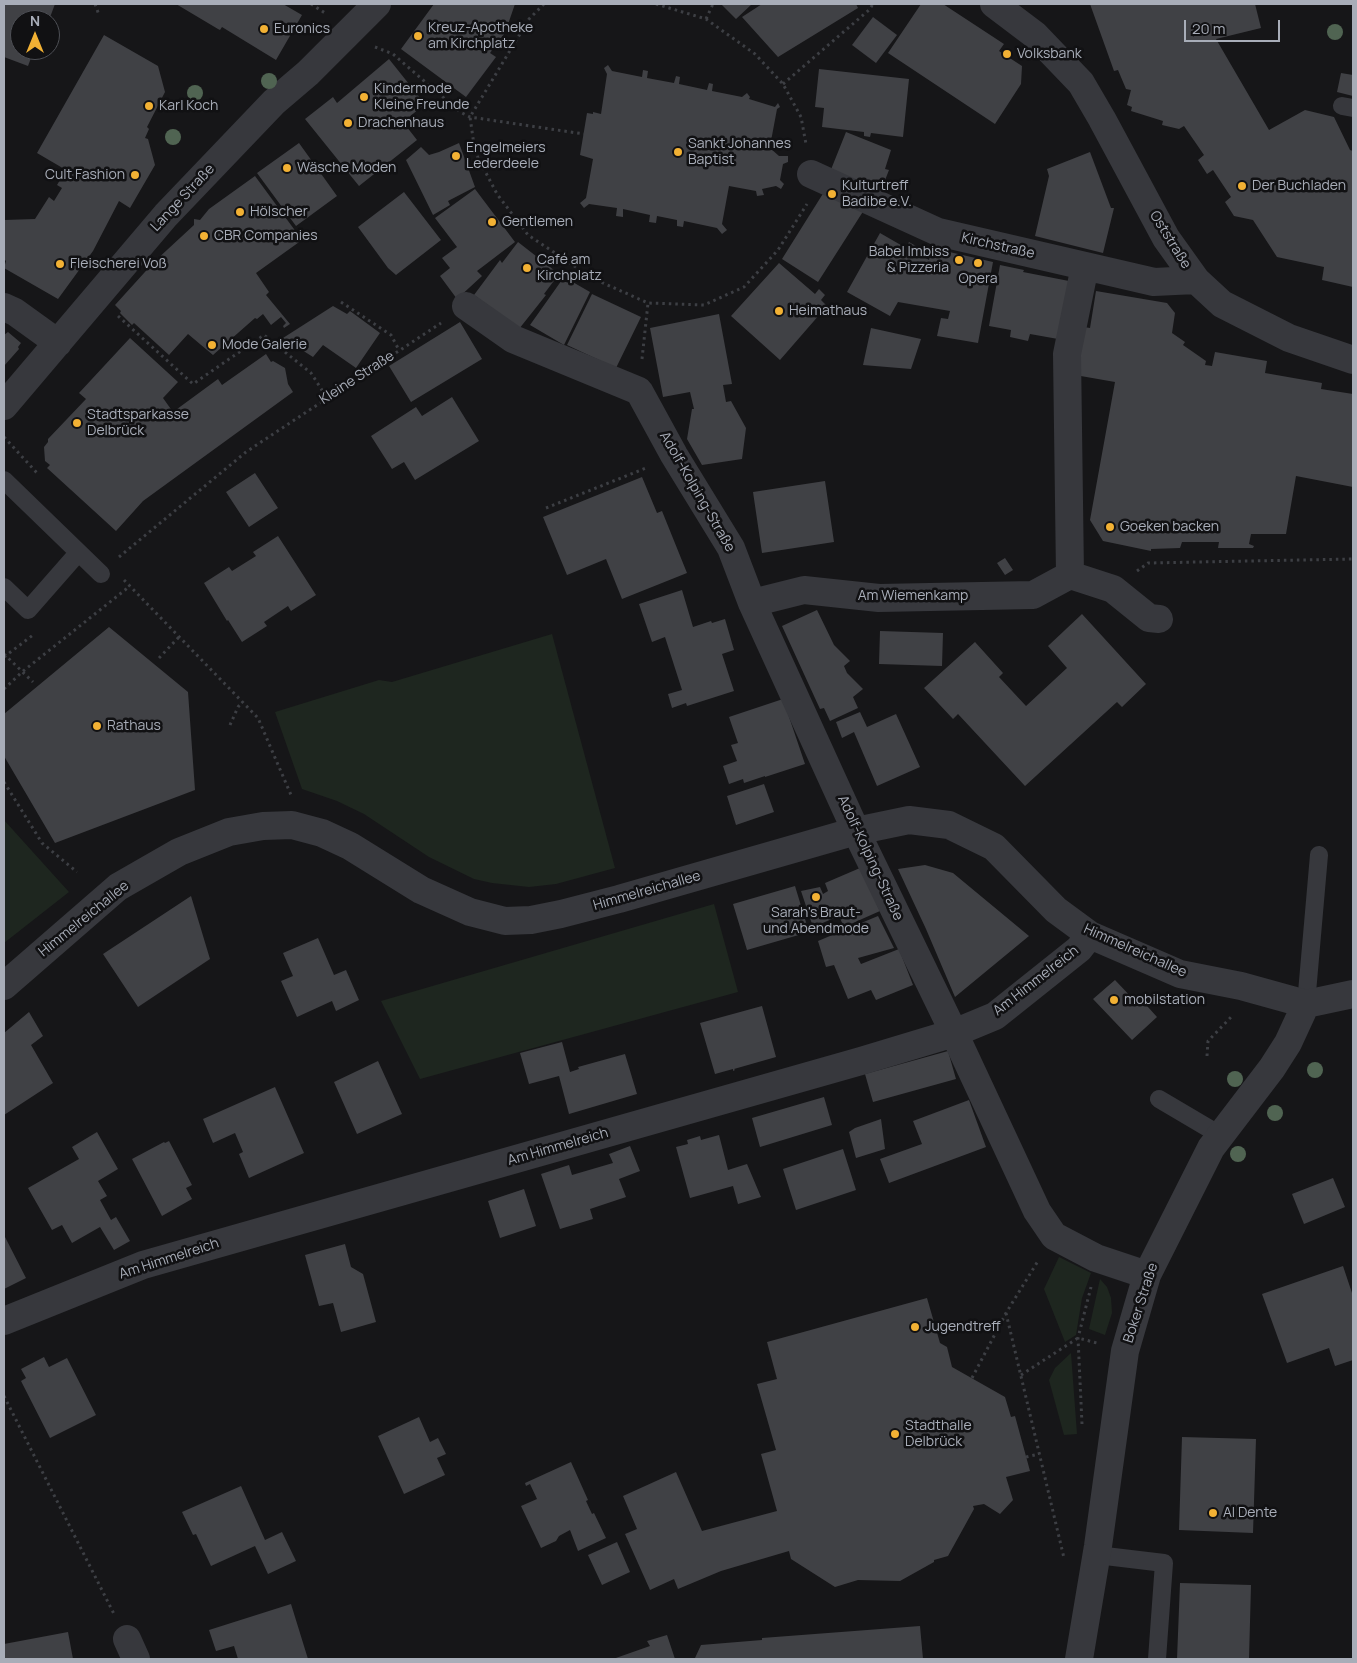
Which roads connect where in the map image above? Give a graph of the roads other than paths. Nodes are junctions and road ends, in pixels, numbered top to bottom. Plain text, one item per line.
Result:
1 (377, 4) edge
2 (994, 4) edge
3 (811, 174) road end
4 (1085, 266) junction
5 (1196, 280) junction
6 (466, 306) road end
7 (4, 307) edge
8 (58, 343) junction
9 (1353, 360) edge
10 (4, 406) edge
11 (4, 480) edge
12 (78, 553) junction
13 (106, 569) road end
14 (1070, 575) junction
15 (4, 587) edge
16 (752, 603) junction
17 (1159, 619) dead end
18 (856, 831) junction
19 (1319, 855) dead end
20 (1090, 935) junction
21 (4, 986) edge
22 (1353, 994) edge
23 (1306, 1004) junction
24 (954, 1033) junction
25 (1159, 1099) dead end
26 (1220, 1135) junction
27 (1147, 1275) junction
28 (4, 1321) edge
29 (1096, 1555) junction
30 (1078, 1659) edge
31 (1157, 1659) edge

1 - 8 street, Lange Straße
2 - 5 street, Oststraße
3 - 4 street, Kirchstraße
4 - 5 street, Kirchstraße
4 - 14 street
5 - 9 street, Oststraße
6 - 16 street, Adolf-Kolping-Straße
7 - 8 street
8 - 10 street, Lange Straße
11 - 12 lane
12 - 13 lane
12 - 15 lane
14 - 16 street, Am Wiemenkamp
14 - 17 street
16 - 18 street, Adolf-Kolping-Straße
18 - 20 street, Himmelreichallee
18 - 21 street, Himmelreichallee
18 - 24 street, Adolf-Kolping-Straße
19 - 23 lane
20 - 23 street, Himmelreichallee
20 - 24 street, Am Himmelreich
22 - 23 street
23 - 26 street, Boker Straße
24 - 27 street, Adolf-Kolping-Straße
24 - 28 street, Am Himmelreich
25 - 26 lane
26 - 27 street, Boker Straße
27 - 29 street, Boker Straße
29 - 30 street, Boker Straße
29 - 31 lane

